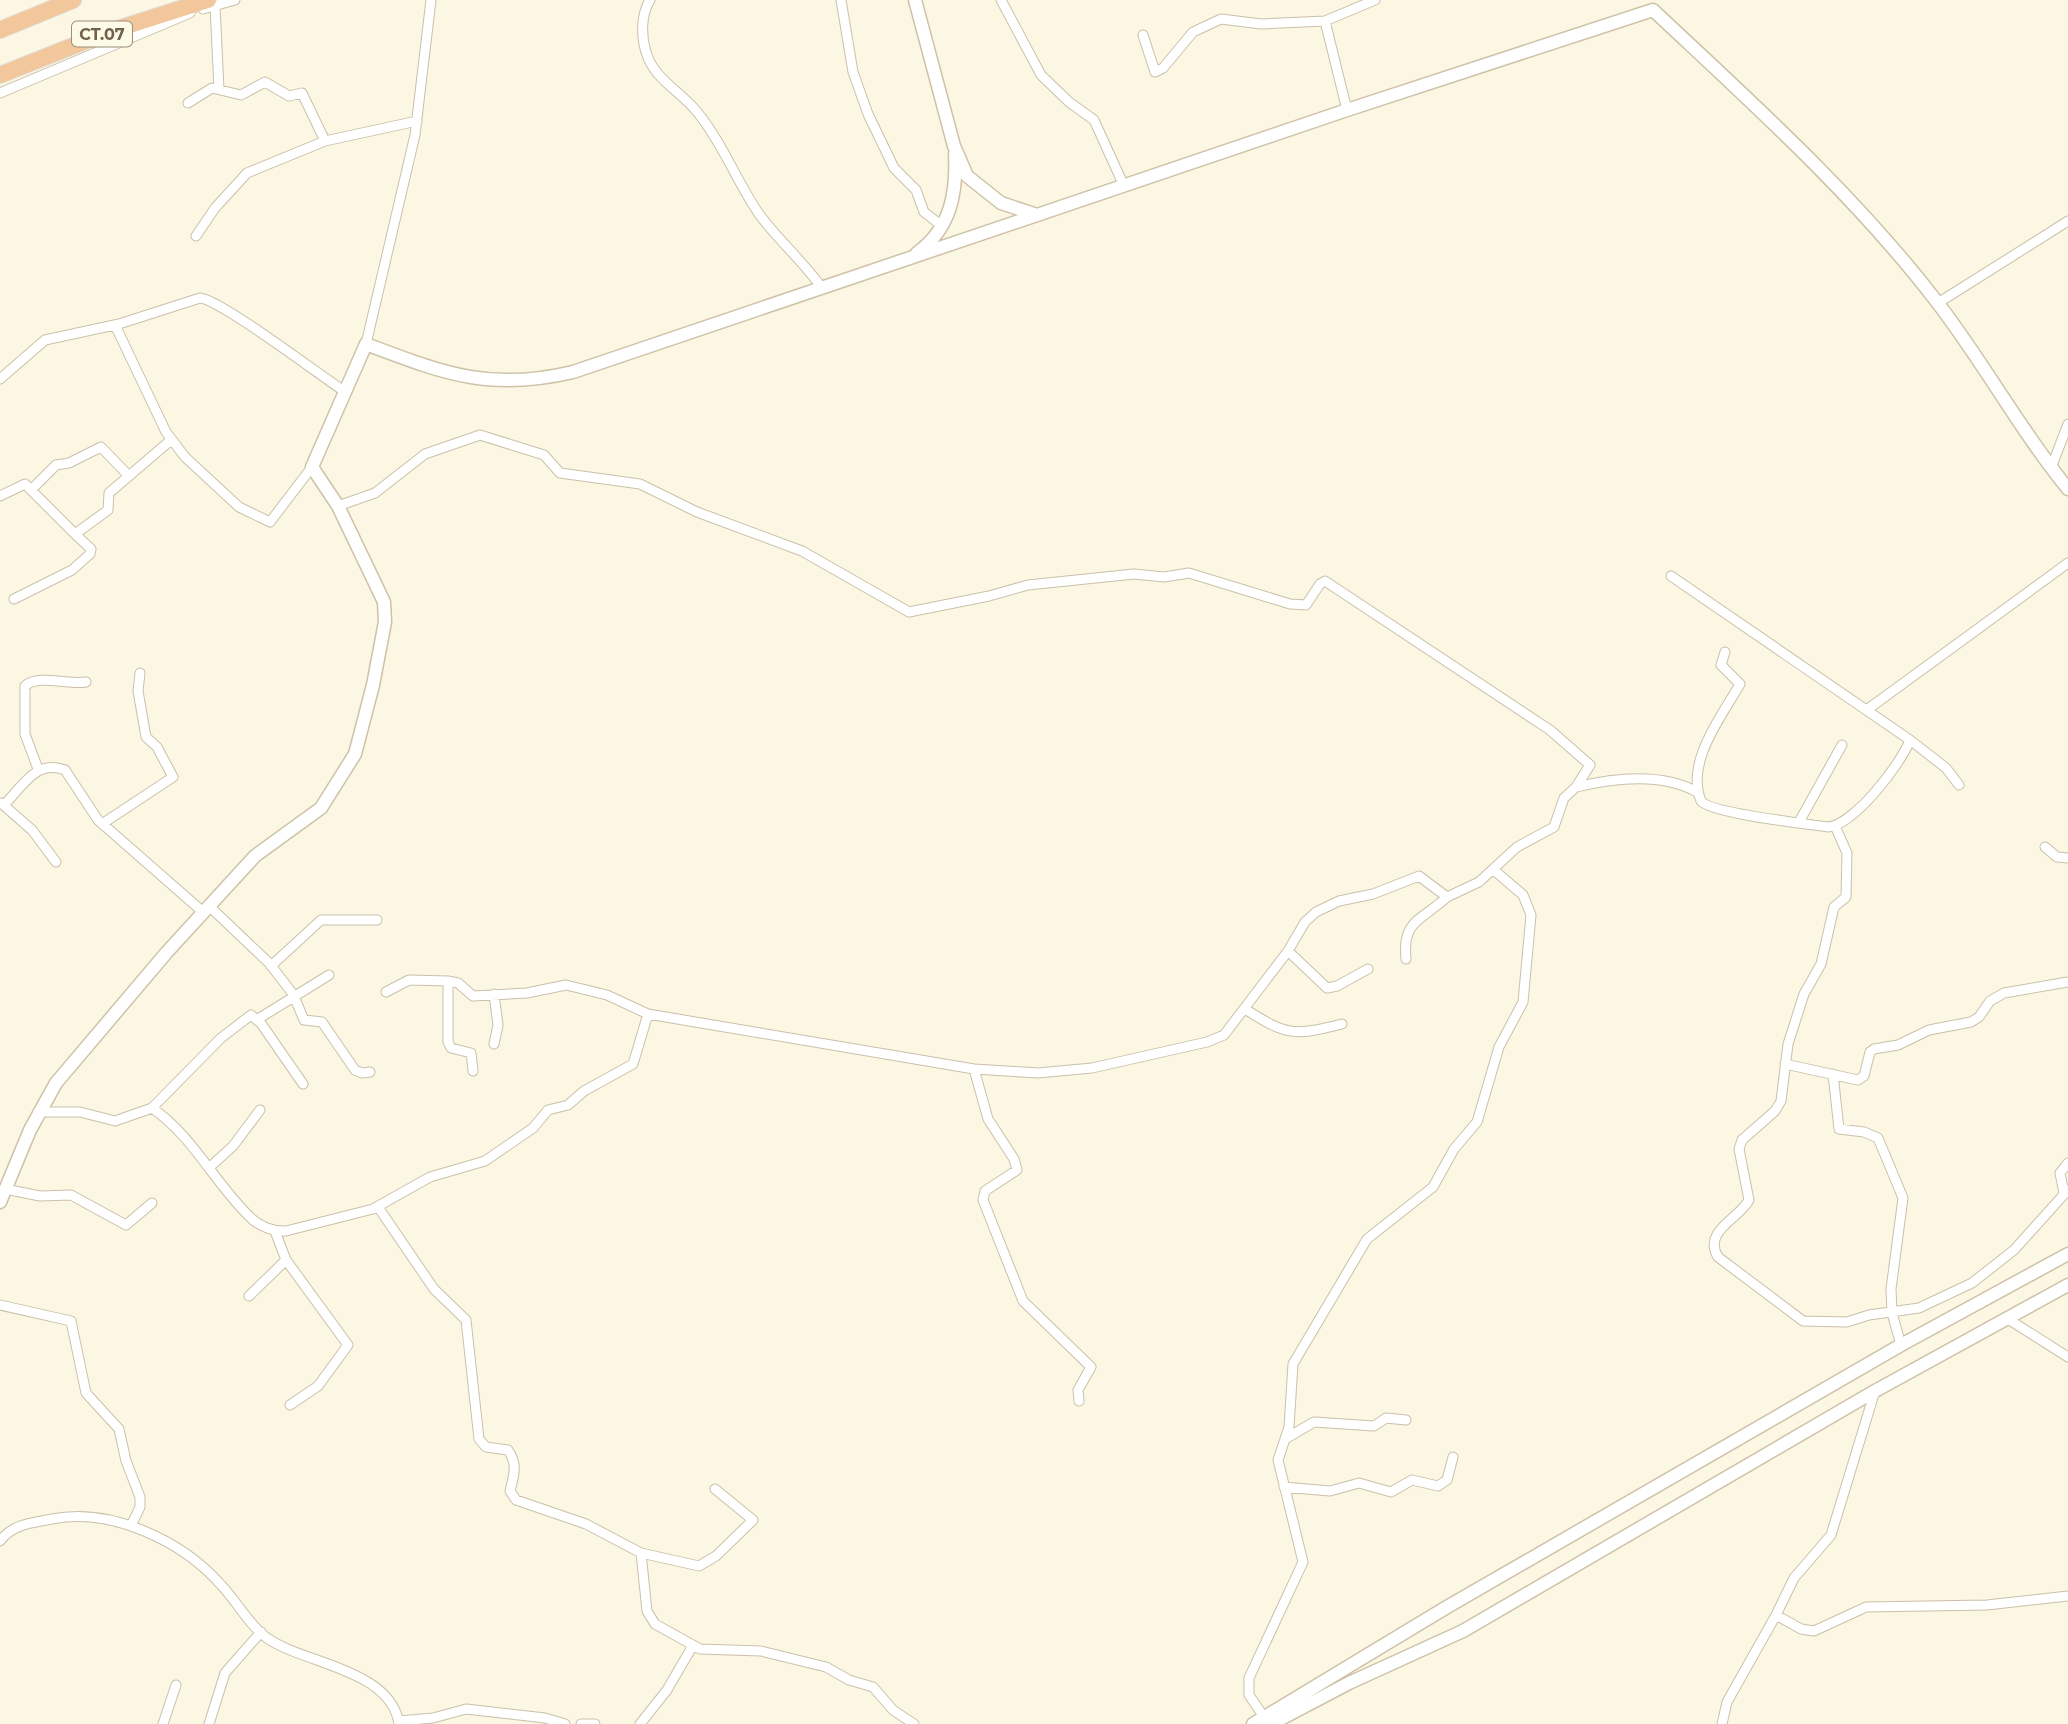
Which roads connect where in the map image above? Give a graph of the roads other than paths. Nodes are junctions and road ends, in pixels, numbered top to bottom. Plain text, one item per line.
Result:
1 (73, 0) edge
2 (235, 0) edge
3 (431, 0) edge
4 (650, 0) edge
5 (841, 0) edge
6 (915, 0) edge
7 (1001, 0) edge
8 (1375, 0) edge
9 (211, 3) edge
10 (1649, 6) edge
11 (1325, 21) junction
12 (0, 30) edge
13 (1143, 34) dead end
14 (0, 75) edge
15 (219, 89) junction
16 (0, 93) edge
17 (187, 103) dead end
18 (1346, 110) junction
19 (417, 121) junction
20 (325, 141) junction
21 (954, 146) junction
22 (1124, 186) junction
23 (1038, 215) junction
24 (2068, 221) edge
25 (942, 226) junction
26 (196, 236) dead end
27 (909, 259) junction
28 (822, 288) junction
29 (1938, 303) junction
30 (115, 325) junction
31 (366, 344) junction
32 (0, 379) edge
33 (344, 391) junction
34 (2068, 424) edge
35 (171, 440) junction
36 (312, 467) junction
37 (2051, 468) junction
38 (129, 476) junction
39 (2068, 488) edge
40 (31, 490) junction
41 (0, 496) edge
42 (338, 506) junction
43 (75, 534) junction
44 (2068, 563) edge
45 (1671, 576) dead end
46 (14, 599) dead end
47 (1725, 652) dead end
48 (140, 673) dead end
49 (86, 682) dead end
50 (1868, 709) junction
51 (1910, 740) junction
52 (1842, 745) dead end
53 (38, 769) junction
54 (1959, 785) dead end
55 (1576, 787) junction
56 (1697, 792) junction
57 (2, 804) edge
58 (1799, 822) junction
59 (102, 824) junction
60 (1835, 826) junction
61 (2046, 847) dead end
62 (2068, 858) edge
63 (56, 862) dead end
64 (1495, 871) junction
65 (1447, 897) junction
66 (206, 909) junction
67 (377, 920) dead end
68 (1288, 951) junction
69 (1406, 959) dead end
70 (271, 966) junction
71 (1368, 969) dead end
72 (329, 975) dead end
73 (448, 981) junction
74 (2068, 982) edge
75 (386, 992) dead end
76 (494, 995) junction
77 (293, 996) junction
78 (1245, 1009) junction
79 (648, 1014) junction
80 (258, 1021) junction
81 (1342, 1024) dead end
82 (494, 1044) dead end
83 (1785, 1064) junction
84 (974, 1069) junction
85 (473, 1071) dead end
86 (370, 1072) dead end
87 (1833, 1074) junction
88 (303, 1084) dead end
89 (152, 1108) junction
90 (260, 1110) dead end
91 (38, 1112) junction
92 (2068, 1163) edge
93 (211, 1166) junction
94 (2066, 1192) edge
95 (2, 1195) edge
96 (152, 1203) dead end
97 (378, 1207) junction
98 (275, 1230) junction
99 (2068, 1254) edge
100 (286, 1260) junction
101 (2068, 1286) edge
102 (249, 1296) dead end
103 (0, 1305) edge
104 (1892, 1313) junction
105 (2008, 1319) junction
106 (1901, 1345) junction
107 (2068, 1357) edge
108 (1875, 1391) junction
109 (1079, 1401) dead end
110 (290, 1405) dead end
111 (1406, 1420) dead end
112 (1285, 1439) junction
113 (1453, 1457) dead end
114 (1284, 1487) junction
115 (715, 1489) dead end
116 (131, 1526) junction
117 (0, 1541) edge
118 (641, 1553) junction
119 (2068, 1596) edge
120 (1776, 1615) junction
121 (261, 1632) junction
122 (692, 1647) junction
123 (176, 1685) dead end
124 (399, 1722) edge
125 (1264, 1722) edge
126 (163, 1724) edge
127 (208, 1724) edge
128 (565, 1724) edge
129 (582, 1724) edge
130 (595, 1724) edge
131 (640, 1724) edge
132 (914, 1724) edge
133 (1722, 1724) edge

1 - 12 highway, CT.07
2 - 9 street
3 - 19 street
4 - 28 street
5 - 25 street
6 - 21 street
7 - 22 street
8 - 11 street
9 - 14 highway, CT.07
9 - 15 street
9 - 16 street
10 - 18 street
10 - 29 street
11 - 13 street
11 - 18 street
15 - 17 street
15 - 20 street
18 - 22 street
19 - 20 street
19 - 31 street
20 - 26 street
21 - 23 street
21 - 25 street
22 - 23 street
23 - 27 street
24 - 29 street
25 - 27 street
27 - 28 street
28 - 31 street
29 - 37 street
30 - 32 street
30 - 33 street
30 - 35 street
31 - 33 street
33 - 36 street
34 - 37 street
35 - 36 street
35 - 38 street
36 - 42 street
37 - 39 street
38 - 40 street
38 - 43 street
40 - 41 street
40 - 43 street
42 - 55 street
42 - 66 street
43 - 46 street
44 - 50 street
45 - 50 street
47 - 56 street
48 - 59 street
49 - 53 street
50 - 51 street
51 - 54 street
51 - 60 street
52 - 58 street
53 - 57 street
53 - 59 street
55 - 56 street
55 - 64 street
56 - 58 street
57 - 63 street
58 - 60 street
59 - 66 street
60 - 83 street
61 - 62 street
64 - 65 street
64 - 112 street
65 - 68 street
65 - 69 street
66 - 70 street
66 - 91 street
67 - 70 street
68 - 71 street
68 - 78 street
70 - 77 street
72 - 77 street
73 - 75 street
73 - 76 street
73 - 85 street
74 - 87 street
76 - 79 street
76 - 82 street
77 - 80 street
77 - 86 street
78 - 81 street
78 - 84 street
79 - 84 street
79 - 97 street
80 - 88 street
80 - 89 street
83 - 87 street
83 - 104 street
84 - 109 street
87 - 104 street
89 - 91 street
89 - 93 street
90 - 93 street
91 - 95 street
92 - 94 street
93 - 98 street
94 - 104 street
95 - 96 street
97 - 98 street
97 - 118 street
98 - 100 street
99 - 106 street
100 - 102 street
100 - 110 street
101 - 105 street
103 - 116 street
104 - 106 street
105 - 107 street
105 - 108 street
106 - 125 street
108 - 120 street
108 - 125 street
111 - 112 street
112 - 114 street
113 - 114 street
114 - 125 street
115 - 118 street
116 - 117 street
116 - 121 street
118 - 122 street
119 - 120 street
120 - 133 street
121 - 124 street
121 - 127 street
122 - 131 street
122 - 132 street
123 - 126 street
124 - 128 street
129 - 130 street

